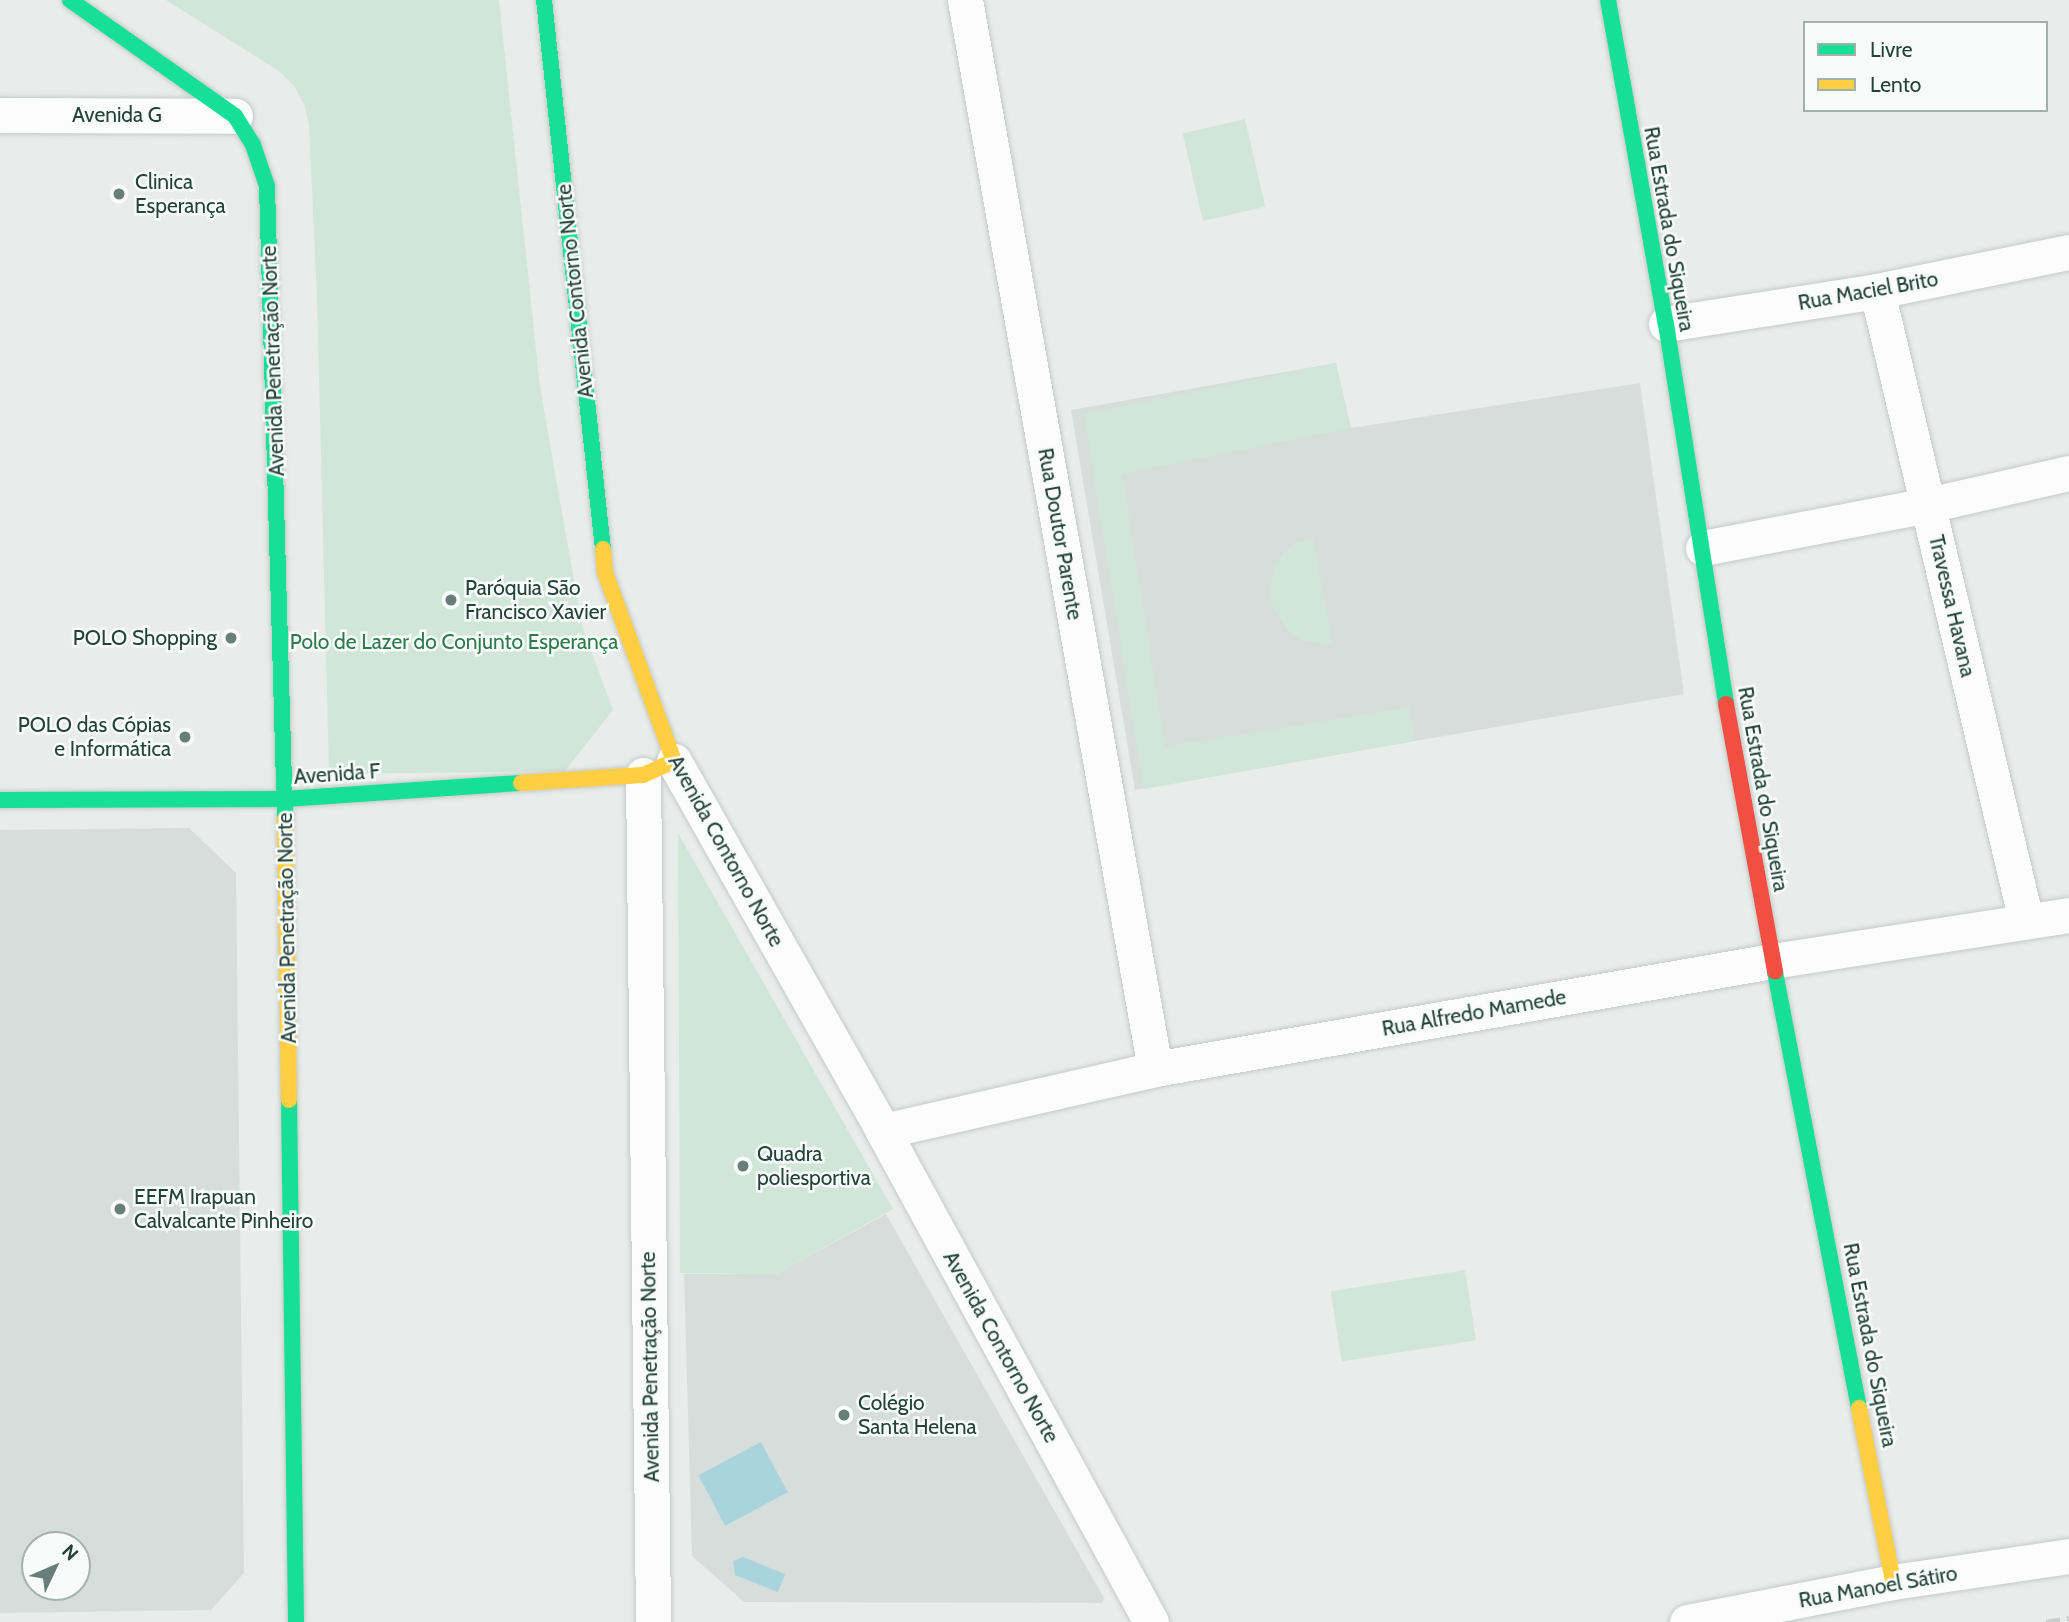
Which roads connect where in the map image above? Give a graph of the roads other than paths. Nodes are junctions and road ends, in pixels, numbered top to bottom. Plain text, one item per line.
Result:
1 (70, 0) edge
2 (544, 0) edge
3 (965, 0) edge
4 (1608, 0) edge
5 (0, 115) edge
6 (235, 116) junction
7 (2069, 253) edge
8 (1877, 291) junction
9 (1666, 324) junction
10 (2069, 473) edge
11 (1928, 505) junction
12 (1703, 548) junction
13 (674, 761) junction
14 (643, 775) junction
15 (285, 799) junction
16 (0, 800) edge
17 (2069, 915) edge
18 (2026, 921) junction
19 (1772, 961) junction
20 (1156, 1069) junction
21 (883, 1131) junction
22 (2069, 1556) edge
23 (1893, 1582) junction
24 (296, 1622) edge
25 (653, 1622) edge
26 (1151, 1622) edge
27 (1687, 1622) edge

1 - 6 street
2 - 13 street, Avenida Contorno Norte
3 - 20 street, Rua Doutor Parente
4 - 9 street, Rua Estrada do Siqueira
5 - 6 street, Avenida G
6 - 15 street, Avenida Penetração Norte
7 - 8 street, Rua Maciel Brito
8 - 9 street, Rua Maciel Brito
8 - 11 street, Travessa Havana
9 - 12 street, Rua Estrada do Siqueira
10 - 11 street
11 - 12 street
11 - 18 street, Travessa Havana
12 - 19 street, Rua Estrada do Siqueira
13 - 14 street, Avenida F
13 - 21 street, Avenida Contorno Norte
14 - 15 street, Avenida F
14 - 25 street, Avenida Penetração Norte
15 - 16 street, Avenida F
15 - 24 street, Avenida Penetração Norte
17 - 18 street, Rua Alfredo Mamede
18 - 19 street, Rua Alfredo Mamede
19 - 20 street, Rua Alfredo Mamede
19 - 23 street, Rua Estrada do Siqueira
20 - 21 street, Rua Alfredo Mamede
21 - 26 street, Avenida Contorno Norte
22 - 23 street, Rua Manoel Sátiro
23 - 27 street, Rua Manoel Sátiro

